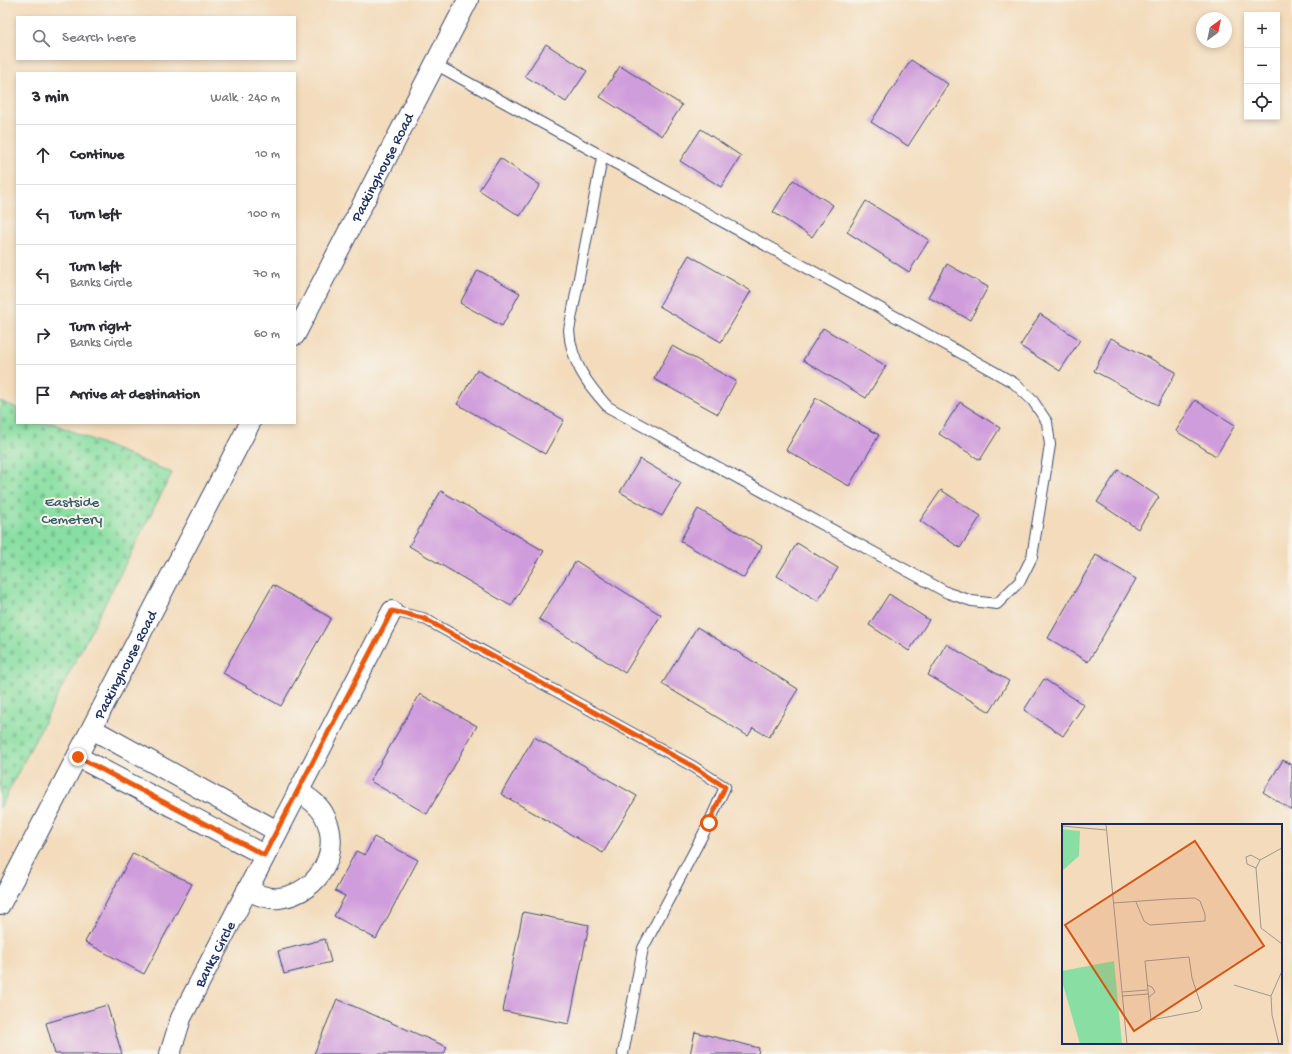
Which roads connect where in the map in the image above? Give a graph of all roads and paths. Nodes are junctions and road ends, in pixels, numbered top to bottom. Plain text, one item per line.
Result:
1 (468, 0) edge
2 (435, 64) junction
3 (602, 158) junction
4 (296, 333) edge
5 (249, 424) edge
6 (392, 611) joint
7 (92, 729) junction
8 (78, 757) junction
9 (298, 791) junction
10 (277, 831) junction
11 (264, 855) junction
12 (247, 890) junction
13 (0, 905) edge
14 (170, 1054) edge
15 (623, 1054) edge

1 - 2 street, Packinghouse Road
2 - 3 lane
2 - 4 street, Packinghouse Road
3 - 3 lane
5 - 7 street, Packinghouse Road
6 - 9 street, Banks Circle
6 - 15 lane
7 - 8 street, Packinghouse Road
7 - 10 street
8 - 11 street
8 - 13 street, Packinghouse Road
9 - 10 street, Banks Circle
9 - 12 street
10 - 11 street, Banks Circle
11 - 12 street, Banks Circle
12 - 14 street, Banks Circle

